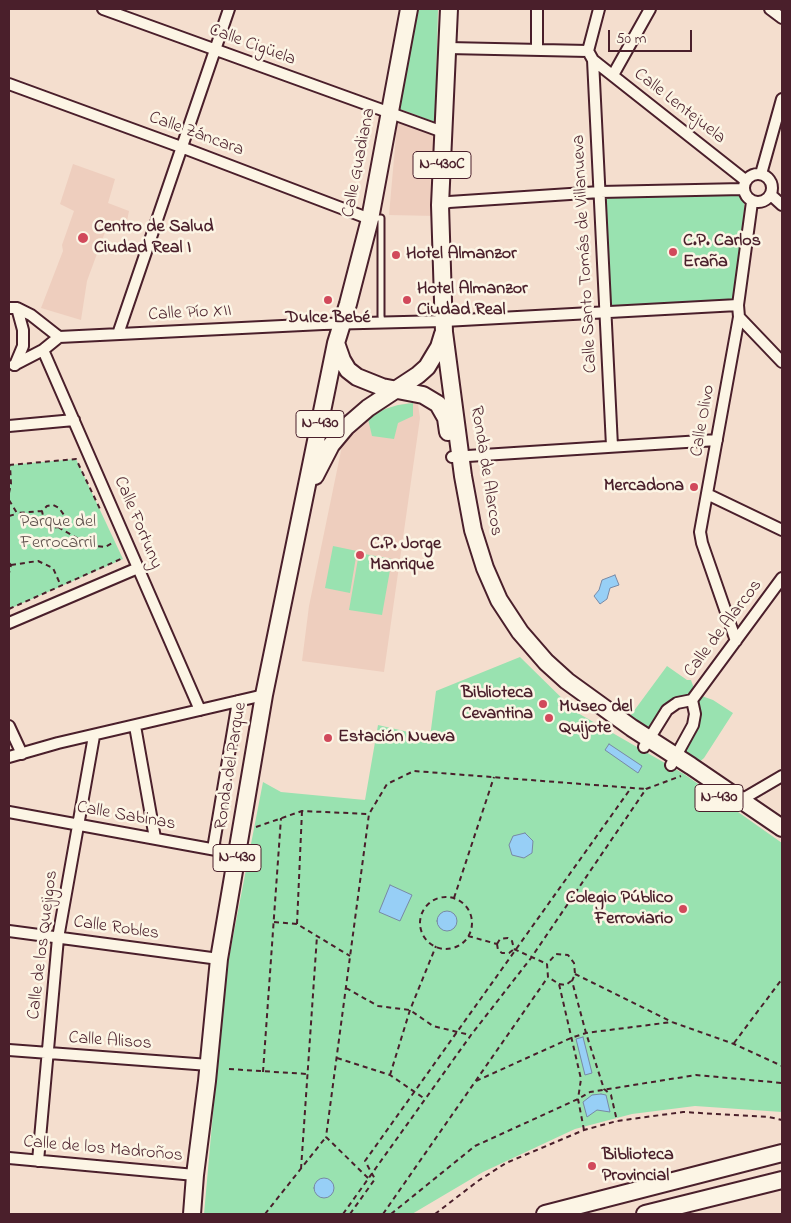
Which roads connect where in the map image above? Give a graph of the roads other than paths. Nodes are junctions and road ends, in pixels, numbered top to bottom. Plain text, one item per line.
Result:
1 (103, 9) edge
2 (229, 9) edge
3 (409, 9) edge
4 (449, 9) edge
5 (538, 9) edge
6 (599, 9) edge
7 (650, 9) edge
8 (770, 9) edge
9 (782, 18) edge
10 (448, 48) junction
11 (215, 50) junction
12 (537, 50) junction
13 (588, 50) junction
14 (593, 60) junction
15 (612, 75) junction
16 (9, 84) edge
17 (782, 99) edge
18 (390, 113) junction
19 (443, 132) junction
20 (181, 147) junction
21 (760, 174) junction
22 (744, 185) junction
23 (600, 192) junction
24 (770, 195) junction
25 (752, 202) junction
26 (782, 204) edge
27 (440, 205) junction
28 (370, 218) junction
29 (738, 305) junction
30 (13, 308) edge
31 (605, 311) junction
32 (740, 317) junction
33 (382, 323) junction
34 (323, 324) junction
35 (342, 324) junction
36 (444, 326) junction
37 (118, 334) junction
38 (59, 337) junction
39 (336, 343) junction
40 (43, 350) junction
41 (782, 362) edge
42 (12, 365) edge
43 (396, 390) junction
44 (74, 420) junction
45 (9, 426) edge
46 (717, 440) junction
47 (612, 446) junction
48 (457, 457) junction
49 (707, 494) junction
50 (303, 506) junction
51 (782, 530) edge
52 (138, 568) junction
53 (782, 578) edge
54 (9, 622) edge
55 (736, 641) junction
56 (264, 695) junction
57 (692, 700) junction
58 (238, 701) junction
59 (200, 710) junction
60 (9, 726) edge
61 (135, 726) junction
62 (94, 736) junction
63 (653, 747) junction
64 (22, 754) junction
65 (9, 757) edge
66 (674, 760) junction
67 (782, 776) edge
68 (741, 800) junction
69 (9, 812) edge
70 (78, 824) junction
71 (782, 828) edge
72 (155, 838) junction
73 (782, 840) edge
74 (213, 849) junction
75 (238, 854) junction
76 (9, 931) edge
77 (58, 938) junction
78 (219, 959) junction
79 (9, 1050) edge
80 (48, 1054) junction
81 (209, 1065) junction
82 (782, 1153) edge
83 (9, 1158) edge
84 (38, 1161) junction
85 (195, 1175) junction
86 (782, 1180) edge
87 (693, 1208) edge
88 (192, 1214) edge
89 (545, 1214) edge
90 (645, 1214) edge

1 - 11 street, Calle Cigüela
2 - 11 street
3 - 18 main road, Calle Guadiana
4 - 10 main road, Ronda de Alarcos / N-430C
5 - 12 street
6 - 13 street
7 - 15 street
8 - 9 street
10 - 12 street
10 - 19 main road, Ronda de Alarcos / N-430C
11 - 18 street, Calle Cigüela
11 - 20 street
12 - 13 street
13 - 14 street, Calle Lentejuela
14 - 15 street, Calle Lentejuela
14 - 23 street, Calle Santo Tomás de Villanueva
15 - 22 street, Calle Lentejuela
16 - 20 street, Calle Záncara
17 - 21 street
18 - 19 street
18 - 28 main road, Calle Guadiana
19 - 27 main road, Ronda de Alarcos / N-430C
20 - 28 street, Calle Záncara
20 - 37 street
21 - 22 street
21 - 24 street
22 - 23 street
22 - 25 street
23 - 27 street
23 - 31 street, Calle Santo Tomás de Villanueva
24 - 25 street
24 - 26 street
25 - 29 street, Calle Olivo
27 - 36 main road, Ronda de Alarcos / N-430C
28 - 33 lane
28 - 35 main road, Calle Guadiana
29 - 31 street, Calle Pío XII
29 - 32 street, Calle Olivo
30 - 38 street
30 - 42 street
31 - 36 street, Calle Pío XII
31 - 47 street, Calle Santo Tomás de Villanueva
32 - 41 street
32 - 46 street, Calle Olivo
33 - 35 street, Calle Pío XII
33 - 36 street, Calle Pío XII
34 - 35 street, Calle Pío XII
34 - 37 street, Calle Pío XII
34 - 39 street
35 - 39 main road, Calle Guadiana
36 - 43 main road, Ronda del Parque
36 - 48 main road, Ronda de Alarcos / N-430
37 - 38 street, Calle Pío XII
38 - 40 street
39 - 43 main road
39 - 50 main road, Ronda del Parque / N-430
40 - 42 street
40 - 44 street, Calle Fortuny
43 - 48 main road, Ronda de Alarcos / N-430
43 - 50 main road, Ronda del Parque
44 - 45 street
44 - 52 street, Calle Fortuny
46 - 47 street
46 - 49 street, Calle Olivo
47 - 48 street
48 - 63 main road, Ronda de Alarcos / N-430
49 - 51 street
49 - 55 street, Calle Olivo
50 - 56 main road, Ronda del Parque / N-430
52 - 54 street
52 - 59 street, Calle Fortuny
53 - 55 street, Calle de Alarcos
55 - 57 street, Calle de Alarcos
56 - 58 street
56 - 75 main road, Ronda del Parque / N-430
57 - 63 street
57 - 66 street
58 - 59 street
58 - 74 street
59 - 61 street
60 - 64 street
61 - 62 street
61 - 72 street
62 - 64 street
62 - 70 street, Calle de los Quejigos
63 - 66 main road, N-430
64 - 65 street
66 - 68 main road, N-430
66 - 73 main road, N-430
67 - 68 street
68 - 71 main road, N-430
69 - 70 street, Calle Sabinas
70 - 72 street, Calle Sabinas
70 - 77 street, Calle de los Quejigos
72 - 74 street, Calle Sabinas
74 - 75 street, Calle Sabinas
75 - 78 main road, Ronda del Parque / N-430
76 - 77 street, Calle Robles
77 - 78 street, Calle Robles
77 - 80 street, Calle de los Quejigos
78 - 81 main road, Ronda del Parque / N-430
79 - 80 street, Calle Alisos
80 - 81 street, Calle Alisos
80 - 84 street, Calle de los Quejigos
81 - 85 main road, Ronda del Parque / N-430
82 - 89 main road
83 - 84 street, Calle de los Madroños
84 - 85 street, Calle de los Madroños
85 - 88 main road, Ronda del Parque / N-430
86 - 87 main road
87 - 90 main road

